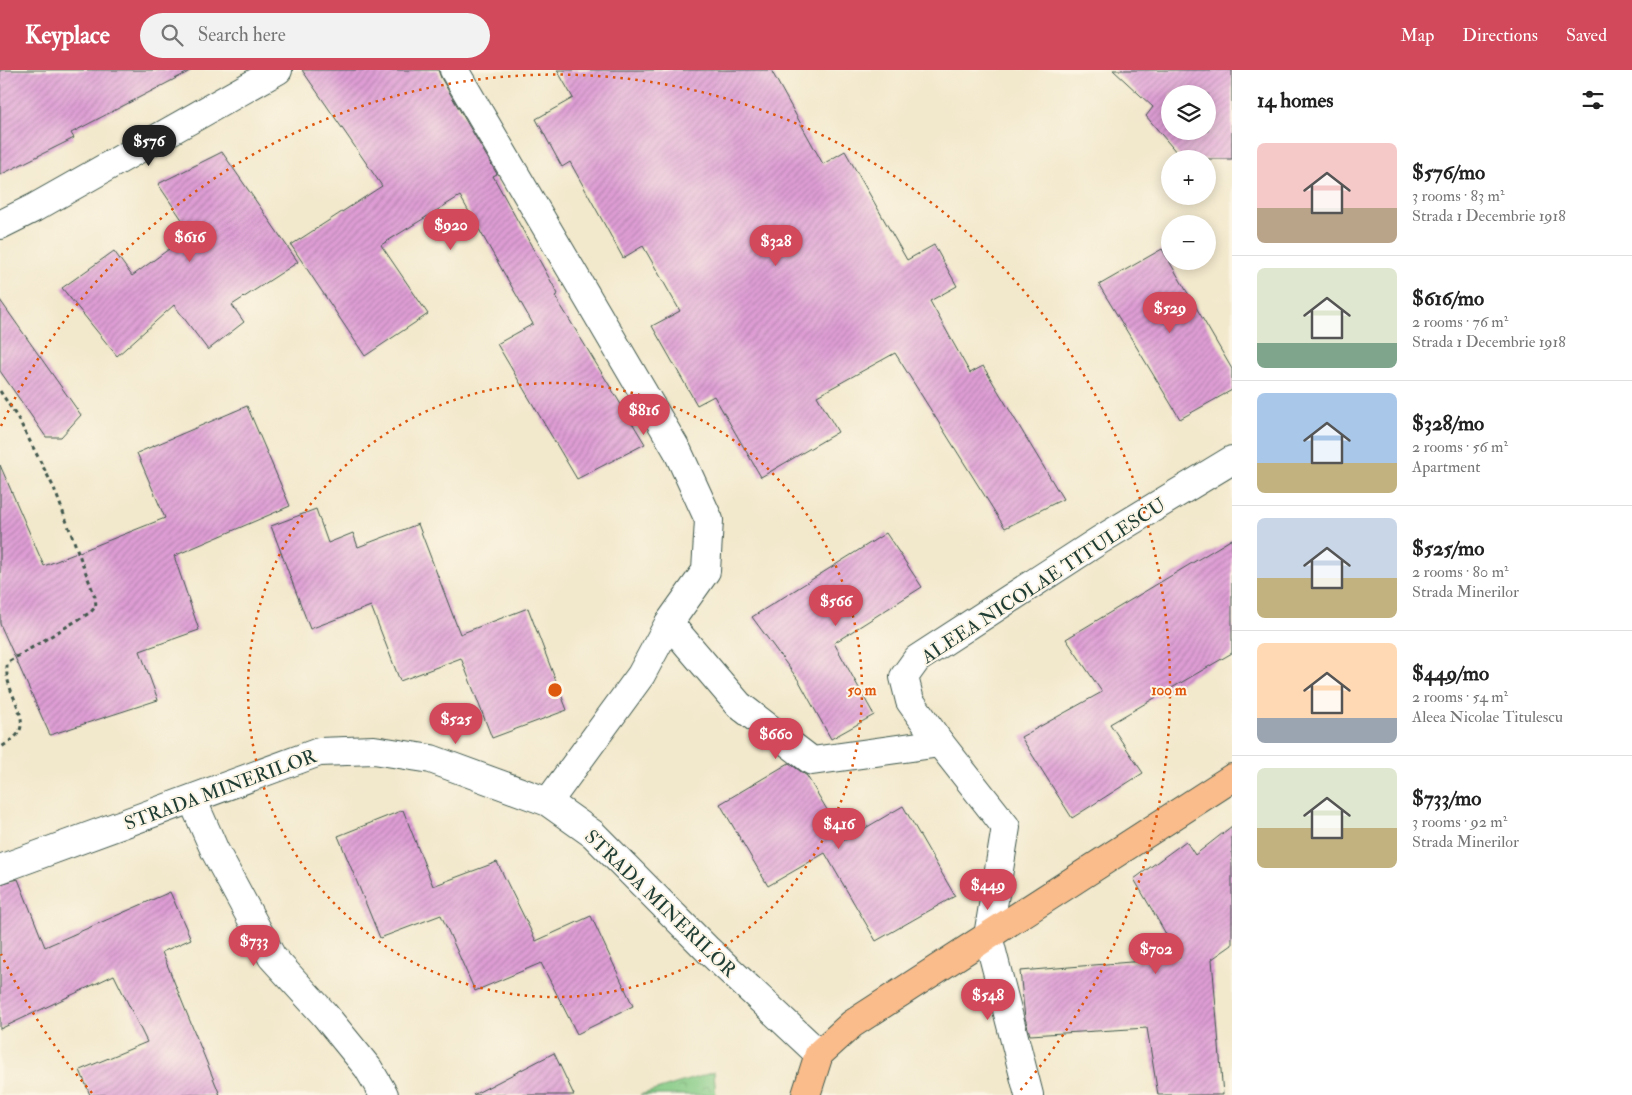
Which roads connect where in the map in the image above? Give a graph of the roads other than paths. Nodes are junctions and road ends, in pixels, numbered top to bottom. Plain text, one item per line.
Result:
1 (278, 70) edge
2 (454, 70) edge
3 (0, 225) edge
4 (1232, 460) edge
5 (669, 623) junction
6 (940, 744) junction
7 (1232, 778) edge
8 (192, 799) junction
9 (548, 802) junction
10 (0, 868) edge
11 (988, 936) junction
12 (819, 1054) junction
13 (384, 1095) edge
14 (806, 1095) edge
15 (1029, 1095) edge

1 - 3 street
2 - 5 street
4 - 6 street, ALEEA NICOLAE TITULESCU
5 - 6 street
5 - 9 street
6 - 11 street, ALEEA NICOLAE TITULESCU
7 - 11 main road
8 - 9 street, STRADA MINERILOR
8 - 10 street, STRADA MINERILOR
8 - 13 street
9 - 12 street, STRADA MINERILOR
11 - 12 main road
11 - 15 street
12 - 14 main road

